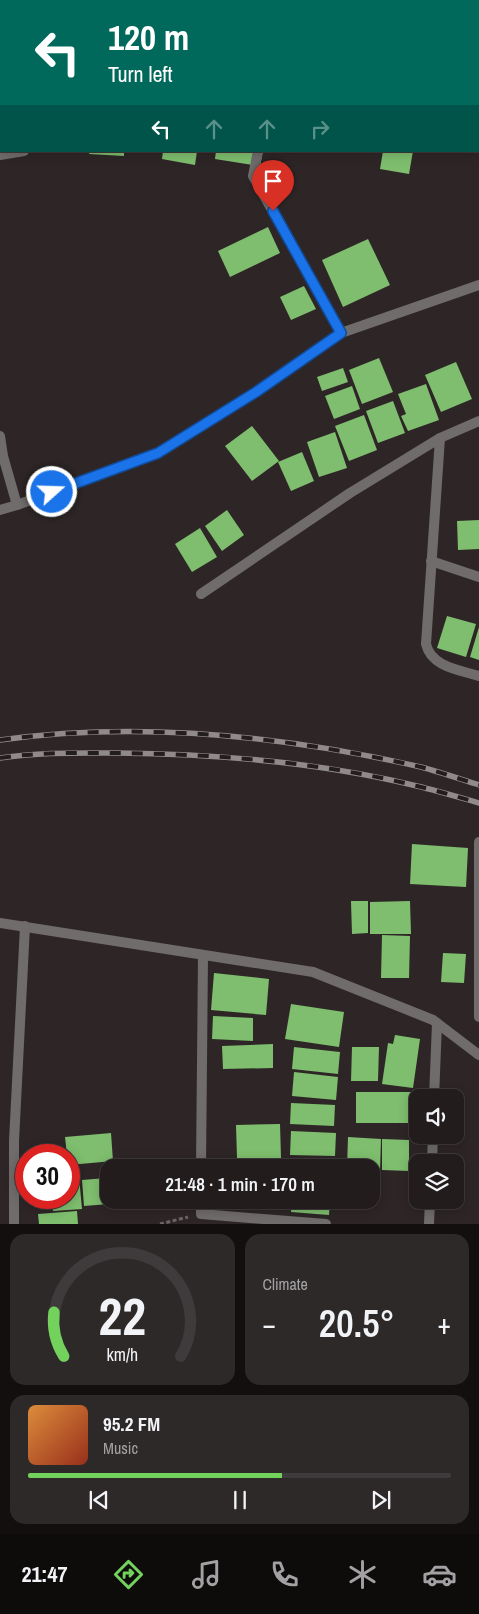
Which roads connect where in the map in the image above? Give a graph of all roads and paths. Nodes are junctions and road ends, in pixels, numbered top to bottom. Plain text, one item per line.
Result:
1 (20, 152) edge
2 (258, 152) edge
3 (0, 155) edge
4 (479, 285) edge
5 (341, 333) junction
6 (479, 421) edge
7 (0, 436) edge
8 (440, 438) junction
9 (17, 505) junction
10 (0, 510) edge
11 (431, 561) junction
12 (479, 577) edge
13 (201, 594) dead end
14 (479, 676) edge
15 (479, 842) edge
16 (0, 923) edge
17 (25, 926) junction
18 (203, 955) junction
19 (479, 1017) edge
20 (437, 1023) junction
21 (479, 1055) edge
22 (434, 1089) edge
23 (201, 1159) edge
24 (201, 1209) edge
25 (430, 1209) edge
26 (201, 1214) junction
27 (14, 1224) edge
28 (160, 1224) edge
29 (326, 1224) edge
30 (429, 1224) edge

1 - 3 street
2 - 5 street
4 - 5 street
5 - 9 street
6 - 8 street
7 - 9 street
8 - 11 street
8 - 13 street
9 - 10 street
11 - 12 street
11 - 14 street
15 - 19 street
16 - 17 street
17 - 18 street
17 - 27 street
18 - 20 street
18 - 23 street
20 - 21 street
20 - 22 street
24 - 26 street
25 - 30 street
26 - 28 path
26 - 29 street

